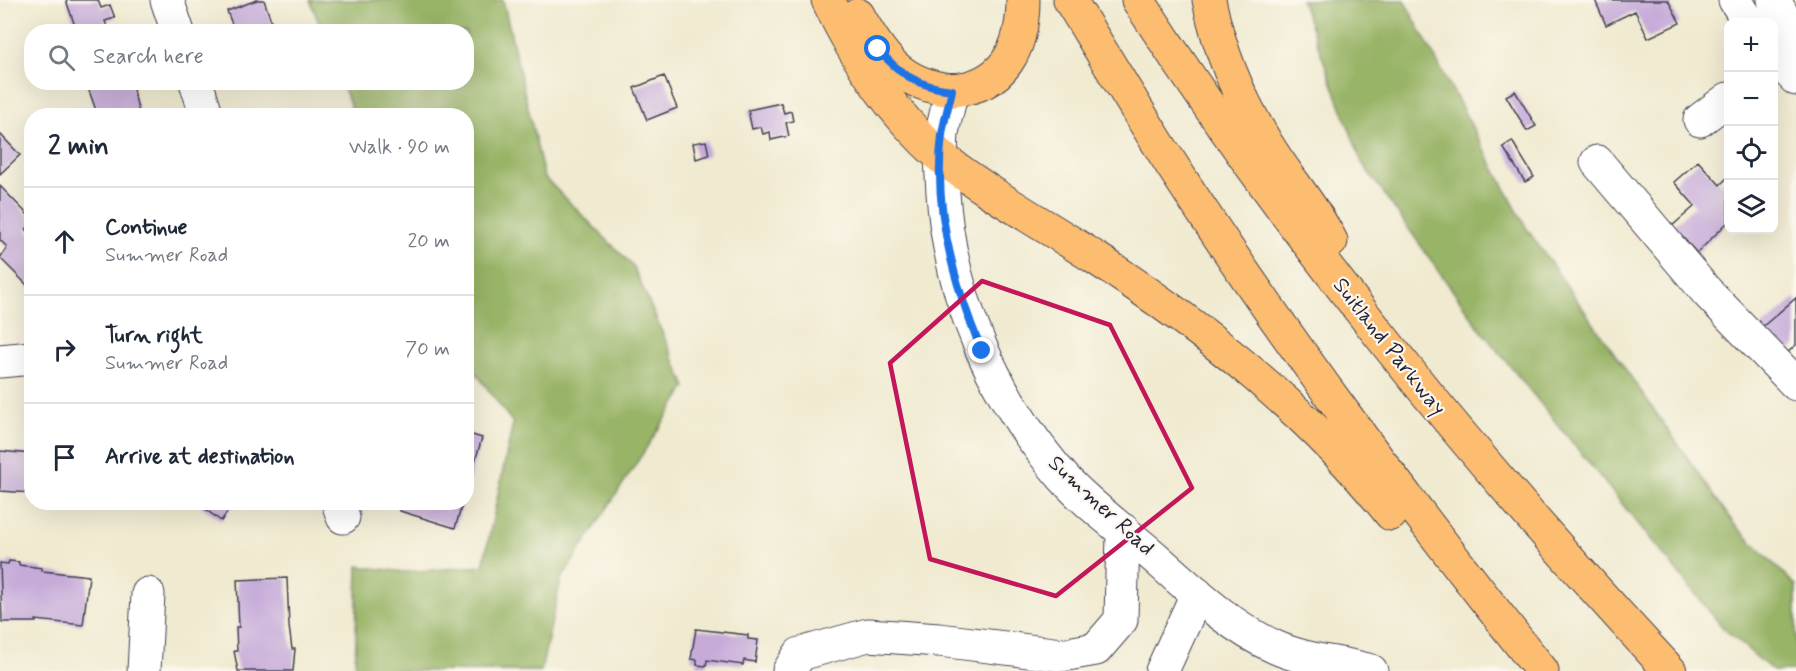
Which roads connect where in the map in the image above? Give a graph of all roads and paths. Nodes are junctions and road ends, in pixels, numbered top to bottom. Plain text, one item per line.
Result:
1 (167, 0) edge
2 (828, 0) edge
3 (849, 0) edge
4 (1023, 0) edge
5 (1070, 0) edge
6 (1138, 0) edge
7 (1209, 0) edge
8 (1735, 0) edge
9 (1774, 0) edge
10 (1746, 18) edge
11 (175, 24) edge
12 (1783, 60) edge
13 (199, 90) edge
14 (952, 90) junction
15 (1724, 102) edge
16 (204, 108) edge
17 (1700, 120) dead end
18 (941, 157) junction
19 (1597, 162) dead end
20 (1374, 329) junction
21 (24, 359) edge
22 (0, 361) edge
23 (1796, 384) edge
24 (1123, 530) junction
25 (148, 594) dead end
26 (1197, 594) junction
27 (1517, 640) junction
28 (144, 671) edge
29 (789, 671) edge
30 (1162, 671) edge
31 (1371, 671) edge
32 (1542, 671) edge
33 (1670, 671) edge

1 - 11 street
2 - 18 main road
3 - 14 main road
4 - 14 main road
5 - 27 main road
6 - 20 main road, Suitland Parkway
7 - 20 main road
8 - 10 street
9 - 12 street
13 - 16 street
14 - 18 street, Summer Road
15 - 17 street
18 - 24 street, Summer Road
18 - 27 main road
19 - 23 street
20 - 33 main road, Suitland Parkway
21 - 22 street
24 - 26 street, Summer Road
24 - 29 street
25 - 28 street
26 - 30 street
26 - 31 street, Summer Road
27 - 32 main road

